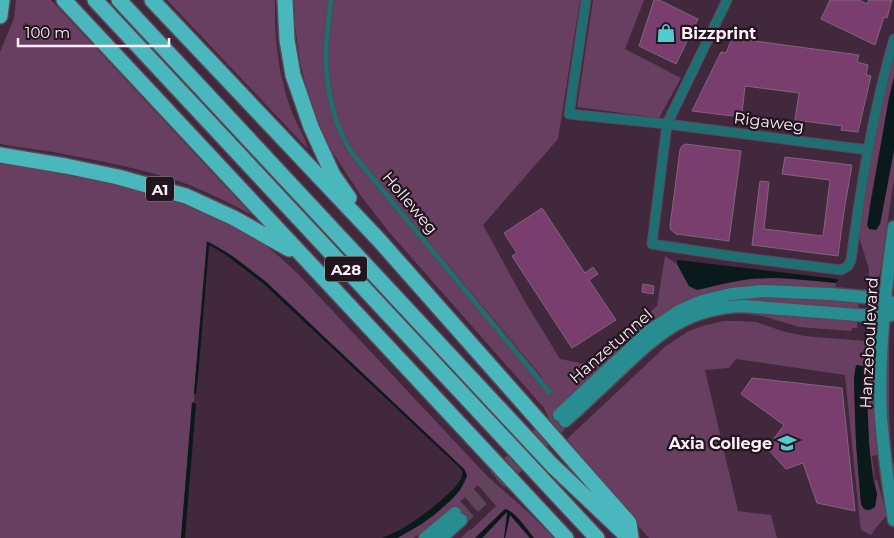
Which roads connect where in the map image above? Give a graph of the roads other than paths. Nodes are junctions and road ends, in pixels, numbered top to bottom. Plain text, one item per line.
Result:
1 (2, 0) edge
2 (64, 0) edge
3 (95, 0) edge
4 (119, 0) edge
5 (152, 0) edge
6 (284, 0) edge
7 (331, 0) edge
8 (586, 0) edge
9 (727, 0) edge
10 (0, 16) edge
11 (894, 39) edge
12 (667, 124) junction
13 (868, 150) junction
14 (0, 155) edge
15 (894, 228) edge
16 (379, 240) junction
17 (307, 260) junction
18 (890, 302) edge
19 (889, 315) edge
20 (549, 392) dead end
21 (894, 520) edge
22 (425, 538) edge
23 (440, 538) edge
24 (566, 538) edge
25 (596, 538) edge
26 (630, 538) edge

1 - 10 highway
2 - 17 highway, A28
3 - 25 highway, A28
4 - 26 highway, A28
5 - 16 highway, A28
6 - 16 highway, A28
7 - 20 lane, Holleweg
8 - 12 street, Rigaweg
9 - 12 street
11 - 13 street
12 - 13 street, Rigaweg
12 - 13 street
14 - 17 highway, A1
15 - 18 main road, Hanzeboulevard
16 - 26 highway, A28
17 - 24 highway, A28
18 - 19 main road, Hanzeboulevard
18 - 19 main road, Hanzetunnel
19 - 21 main road, Hanzeboulevard
22 - 23 main road

